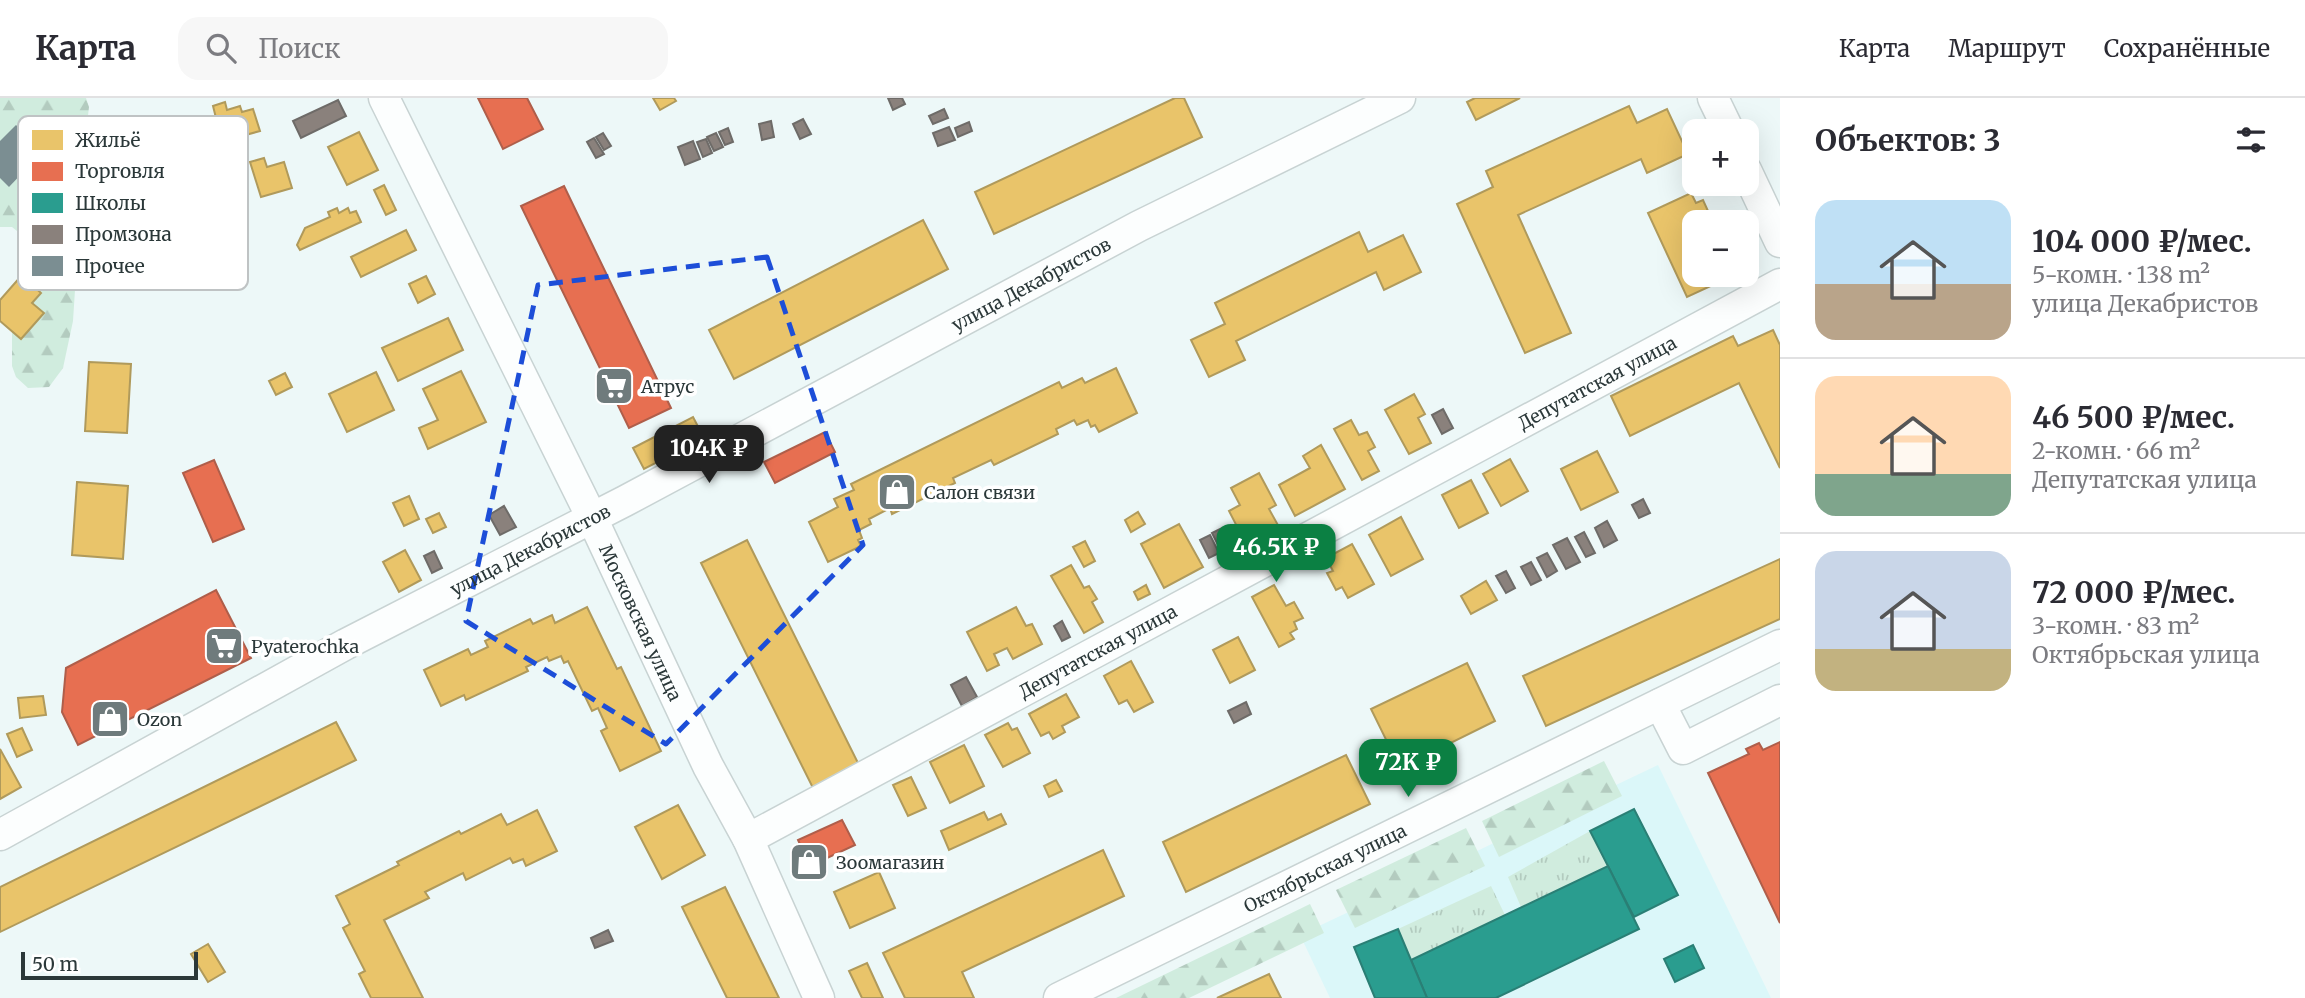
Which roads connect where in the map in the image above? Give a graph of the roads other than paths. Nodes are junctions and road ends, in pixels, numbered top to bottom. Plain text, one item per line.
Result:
1 (384, 98) edge
2 (1400, 98) edge
3 (1713, 98) edge
4 (1723, 119) edge
5 (1758, 196) edge
6 (1780, 242) edge
7 (1780, 284) edge
8 (592, 518) junction
9 (1780, 645) edge
10 (1780, 700) edge
11 (1660, 704) junction
12 (0, 835) edge
13 (748, 839) junction
14 (819, 998) edge
15 (1059, 998) edge

1 - 8 street, Московская улица
2 - 8 street, улица Декабристов
3 - 4 street
5 - 6 street
7 - 13 street, Депутатская улица
8 - 12 street, улица Декабристов
8 - 13 street, Московская улица
9 - 11 street, Октябрьская улица
10 - 11 street
11 - 15 street, Октябрьская улица
13 - 14 street, Московская улица

